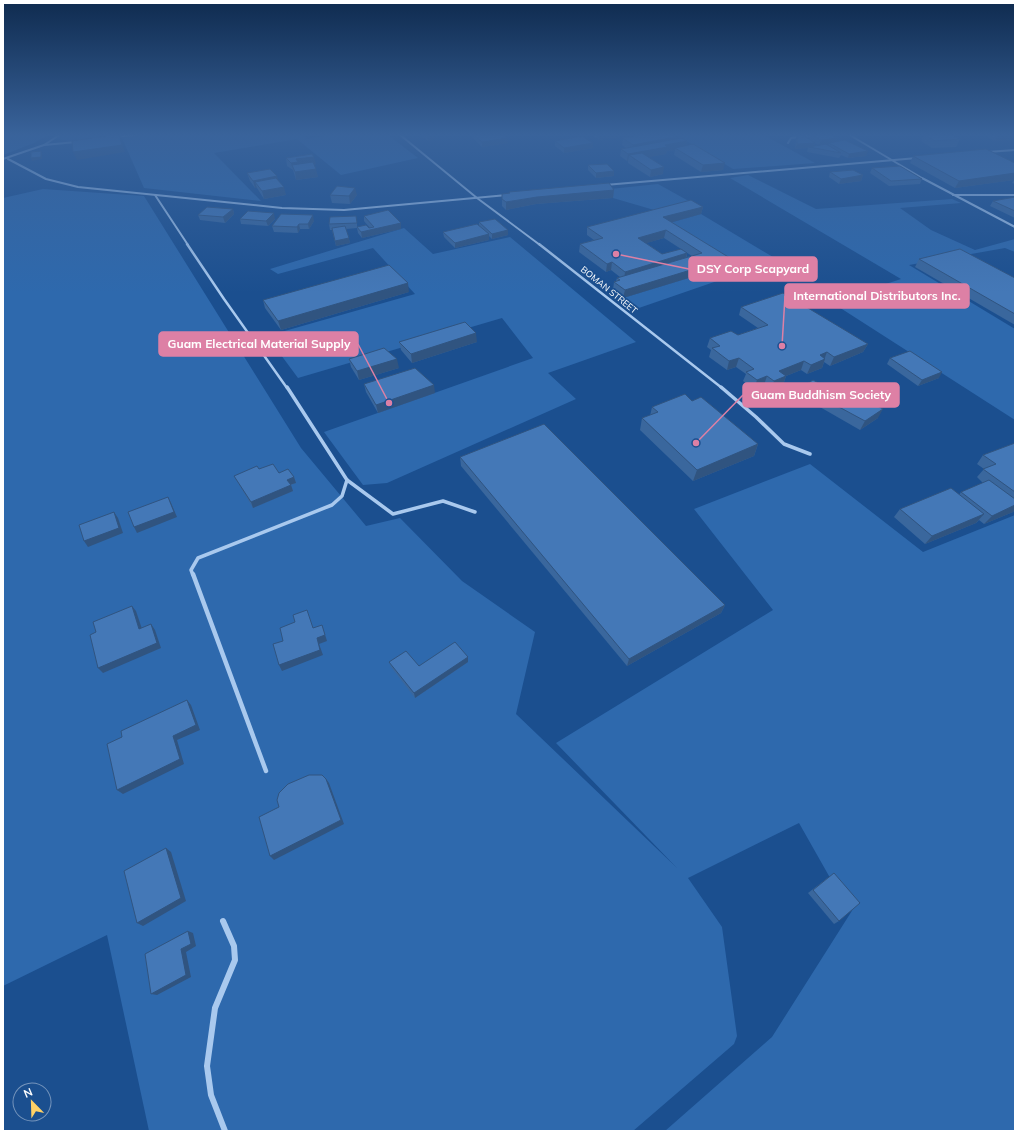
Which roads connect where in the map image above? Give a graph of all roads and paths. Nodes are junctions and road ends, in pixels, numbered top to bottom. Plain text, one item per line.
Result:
1 (78, 187) edge
2 (463, 187) edge
3 (939, 187) edge
4 (514, 194) edge
5 (155, 195) junction
6 (953, 195) junction
7 (1015, 195) edge
8 (477, 198) junction
9 (1015, 227) edge
10 (810, 454) dead end
11 (347, 480) junction
12 (475, 512) dead end
13 (266, 770) dead end
14 (223, 921) dead end
15 (225, 1131) edge

1 - 5 street
2 - 8 street, BOMAN STREET
3 - 6 street
4 - 8 street
5 - 8 street
5 - 11 street
6 - 7 street
6 - 9 street
8 - 10 street, BOMAN STREET
11 - 12 street
11 - 13 street
14 - 15 street

